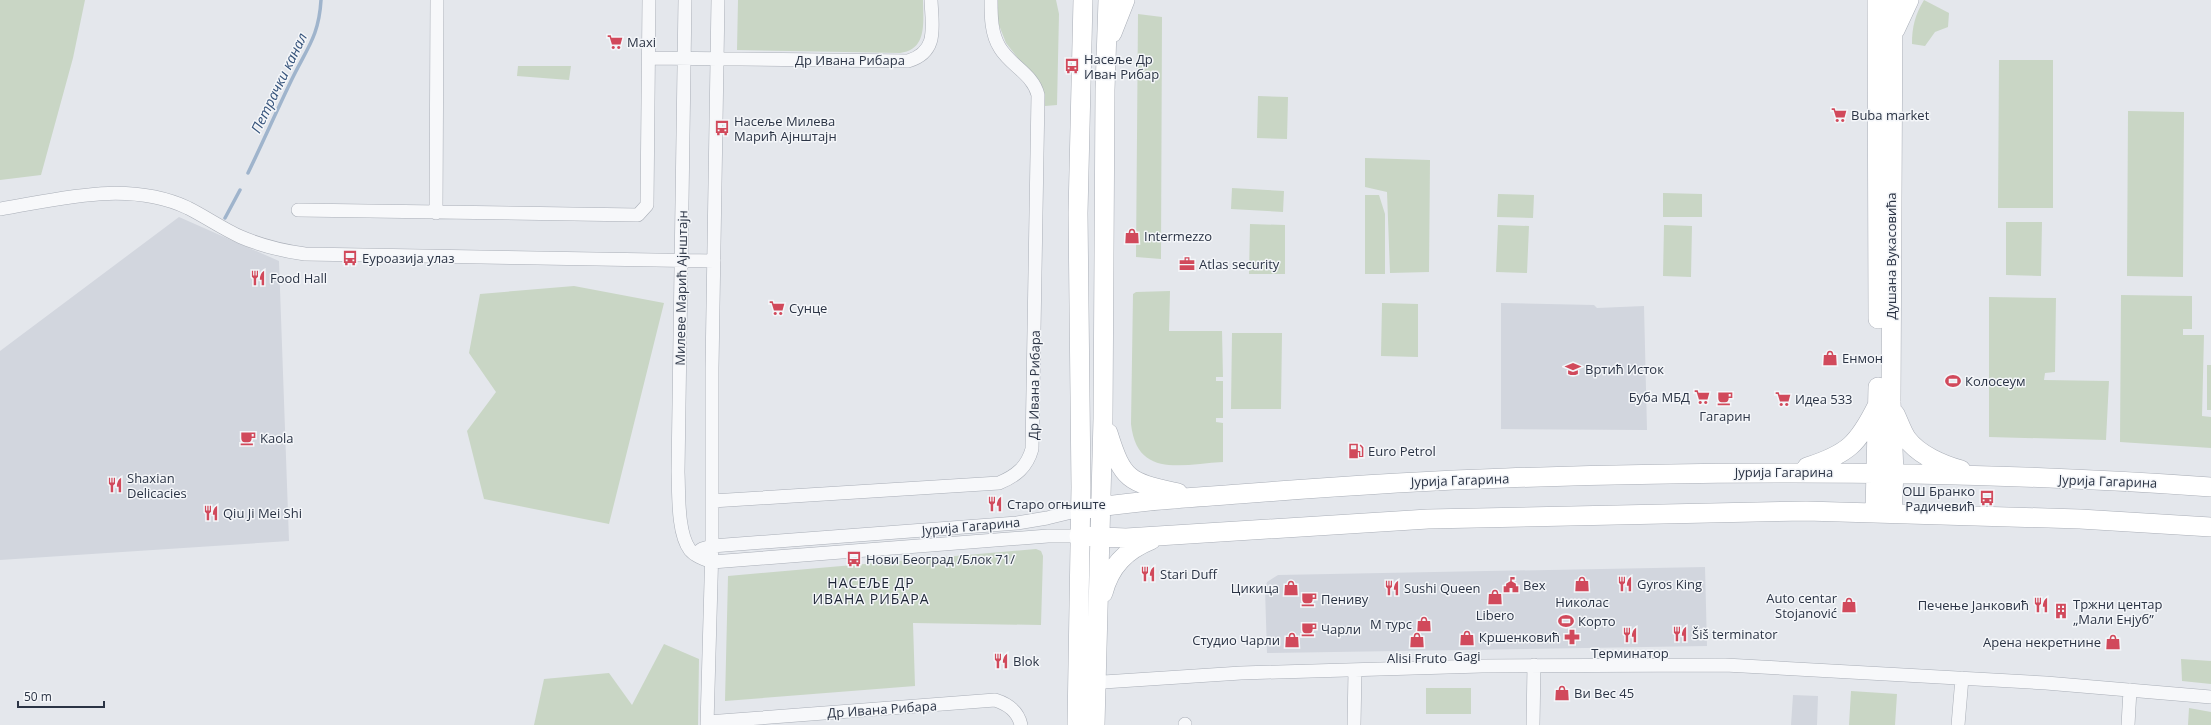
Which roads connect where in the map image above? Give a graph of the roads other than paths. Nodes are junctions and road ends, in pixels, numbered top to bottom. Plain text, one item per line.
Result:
1 (437, 0) edge
2 (649, 0) edge
3 (685, 0) edge
4 (718, 0) edge
5 (931, 0) edge
6 (991, 0) edge
7 (1071, 0) edge
8 (1082, 0) edge
9 (1108, 0) edge
10 (1125, 0) edge
11 (1865, 0) edge
12 (1877, 0) edge
13 (1892, 0) edge
14 (1909, 0) edge
15 (1083, 22) junction
16 (1884, 32) junction
17 (1106, 47) junction
18 (648, 58) junction
19 (684, 59) junction
20 (717, 59) junction
21 (0, 209) edge
22 (298, 210) dead end
23 (436, 213) junction
24 (682, 261) junction
25 (714, 261) junction
26 (1884, 402) junction
27 (1103, 419) junction
28 (1785, 472) junction
29 (1885, 473) junction
30 (1982, 476) junction
31 (2211, 487) edge
32 (1195, 497) junction
33 (712, 501) junction
34 (1101, 506) junction
35 (1080, 510) junction
36 (1883, 512) junction
37 (2211, 527) edge
38 (1079, 536) junction
39 (1164, 536) junction
40 (1100, 538) junction
41 (712, 546) junction
42 (695, 554) junction
43 (712, 562) junction
44 (1098, 612) junction
45 (1534, 665) junction
46 (1355, 671) junction
47 (1962, 678) junction
48 (1087, 683) junction
49 (2130, 690) junction
50 (2211, 697) edge
51 (707, 724) edge
52 (1021, 725) edge
53 (1078, 725) edge
54 (1095, 725) edge
55 (1354, 725) edge
56 (1533, 725) edge
57 (1958, 725) edge
58 (2128, 725) edge

1 - 23 street
2 - 18 street
3 - 19 street, Милеве Марић Ајнштајн
4 - 20 street
5 - 20 street, Др Ивана Рибара
6 - 33 street, Др Ивана Рибара
7 - 15 main road
8 - 15 main road
9 - 17 main road
10 - 17 main road
11 - 16 main road
12 - 16 main road, Душана Вукасовића
13 - 16 main road, Душана Вукасовића
14 - 16 main road
15 - 35 main road
16 - 26 main road, Душана Вукасовића
17 - 27 main road
18 - 19 street
18 - 23 street
19 - 20 street
19 - 24 street, Милеве Марић Ајнштајн
20 - 25 street
21 - 24 street
22 - 23 street
24 - 25 street
24 - 42 street, Милеве Марић Ајнштајн
25 - 33 street
26 - 28 main road
26 - 29 main road, Душана Вукасовића
26 - 30 main road
27 - 32 main road
27 - 34 main road
28 - 29 main road, Јурија Гагарина
28 - 32 main road, Јурија Гагарина
29 - 30 main road, Јурија Гагарина
29 - 36 main road, Душана Вукасовића
30 - 31 main road, Јурија Гагарина
32 - 34 main road, Јурија Гагарина
33 - 41 street
34 - 35 main road, Јурија Гагарина
34 - 40 main road
35 - 38 main road
35 - 41 street, Јурија Гагарина
36 - 37 main road, Јурија Гагарина
36 - 39 main road, Јурија Гагарина
38 - 40 main road, Јурија Гагарина
38 - 43 street, Јурија Гагарина
38 - 48 main road
39 - 40 main road, Јурија Гагарина
39 - 44 main road
40 - 44 main road
41 - 42 street
41 - 43 street
42 - 43 street
43 - 51 street
44 - 48 main road
45 - 46 street
45 - 47 street
45 - 56 street
46 - 48 street
46 - 55 street
47 - 49 street
47 - 57 street
48 - 53 main road
48 - 54 main road
49 - 50 street
49 - 58 street
51 - 52 street, Др Ивана Рибара

